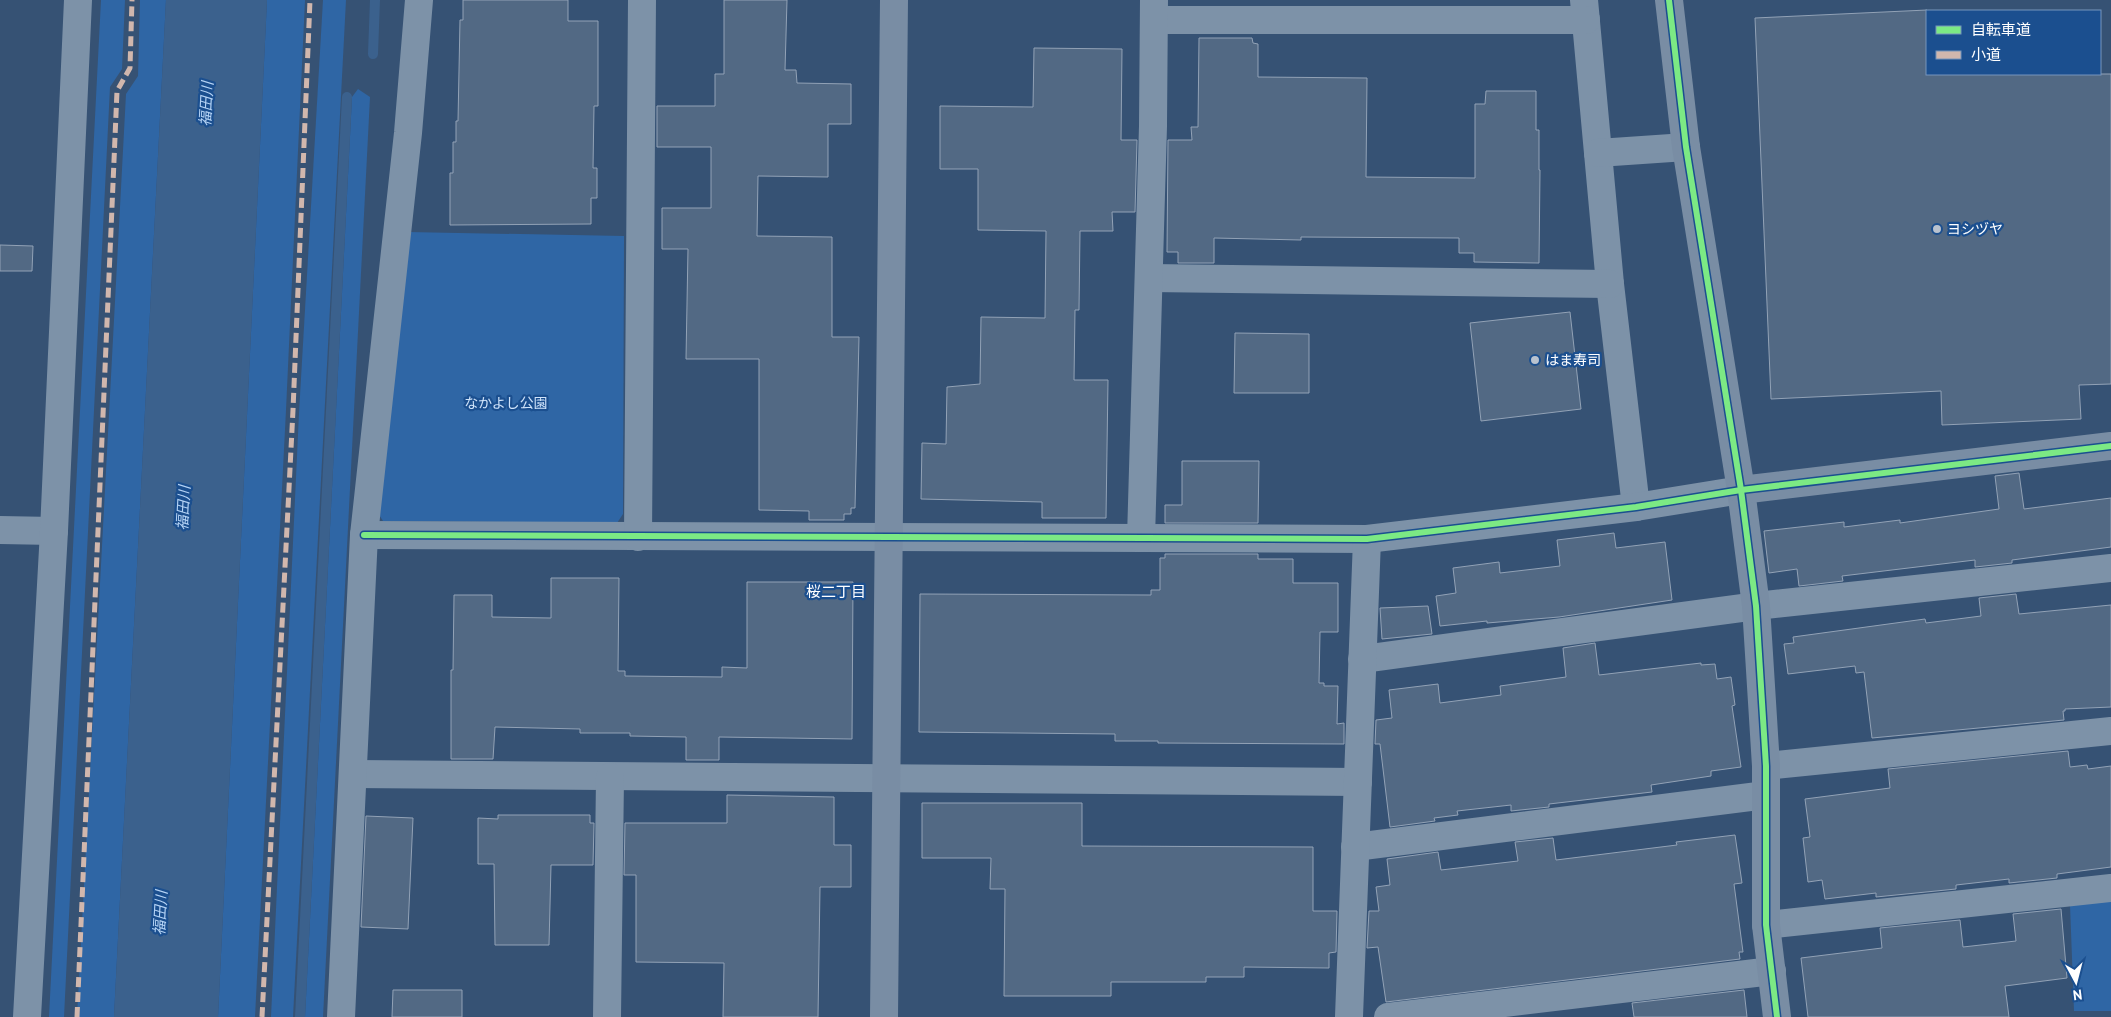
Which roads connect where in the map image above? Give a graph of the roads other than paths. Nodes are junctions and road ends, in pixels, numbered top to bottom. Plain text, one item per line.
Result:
1 (78, 0) edge
2 (419, 0) edge
3 (642, 0) edge
4 (894, 0) edge
5 (1668, 0) edge
6 (1154, 10) edge
7 (1585, 10) edge
8 (1686, 147) junction
9 (1598, 153) junction
10 (1149, 278) junction
11 (1610, 284) junction
12 (2111, 446) edge
13 (1741, 490) junction
14 (1636, 507) junction
15 (0, 530) edge
16 (54, 532) junction
17 (364, 535) junction
18 (638, 536) junction
19 (888, 538) junction
20 (1142, 538) junction
21 (1367, 539) junction
22 (2111, 568) edge
23 (1756, 606) junction
24 (1362, 659) junction
25 (2111, 731) edge
26 (1766, 766) junction
27 (354, 774) junction
28 (610, 777) junction
29 (886, 778) junction
30 (1358, 782) junction
31 (1766, 795) junction
32 (1356, 847) junction
33 (2111, 888) edge
34 (1766, 925) junction
35 (1772, 971) junction
36 (27, 1017) edge
37 (341, 1017) edge
38 (607, 1017) edge
39 (884, 1017) edge
40 (1349, 1017) edge
41 (1388, 1017) edge
42 (1777, 1017) edge

1 - 16 street
2 - 17 street
3 - 18 street
4 - 19 street
5 - 8 street
6 - 7 street
6 - 10 street
7 - 9 street
8 - 9 street
8 - 13 street
9 - 11 street
10 - 11 street
10 - 20 street
11 - 14 street
12 - 13 street
13 - 14 street
13 - 23 street
14 - 21 street
15 - 16 street
16 - 36 street
17 - 18 street
17 - 27 street
18 - 19 street
19 - 20 street
19 - 29 street
20 - 21 street
21 - 24 street
22 - 23 street
23 - 24 street
23 - 26 street
24 - 30 street
25 - 26 street
26 - 31 street
27 - 28 street
27 - 37 street
28 - 29 street
28 - 38 street
29 - 30 street
29 - 39 street
30 - 32 street
31 - 32 street
31 - 34 street
32 - 40 street
33 - 34 street
34 - 35 street
35 - 41 street
35 - 42 street

